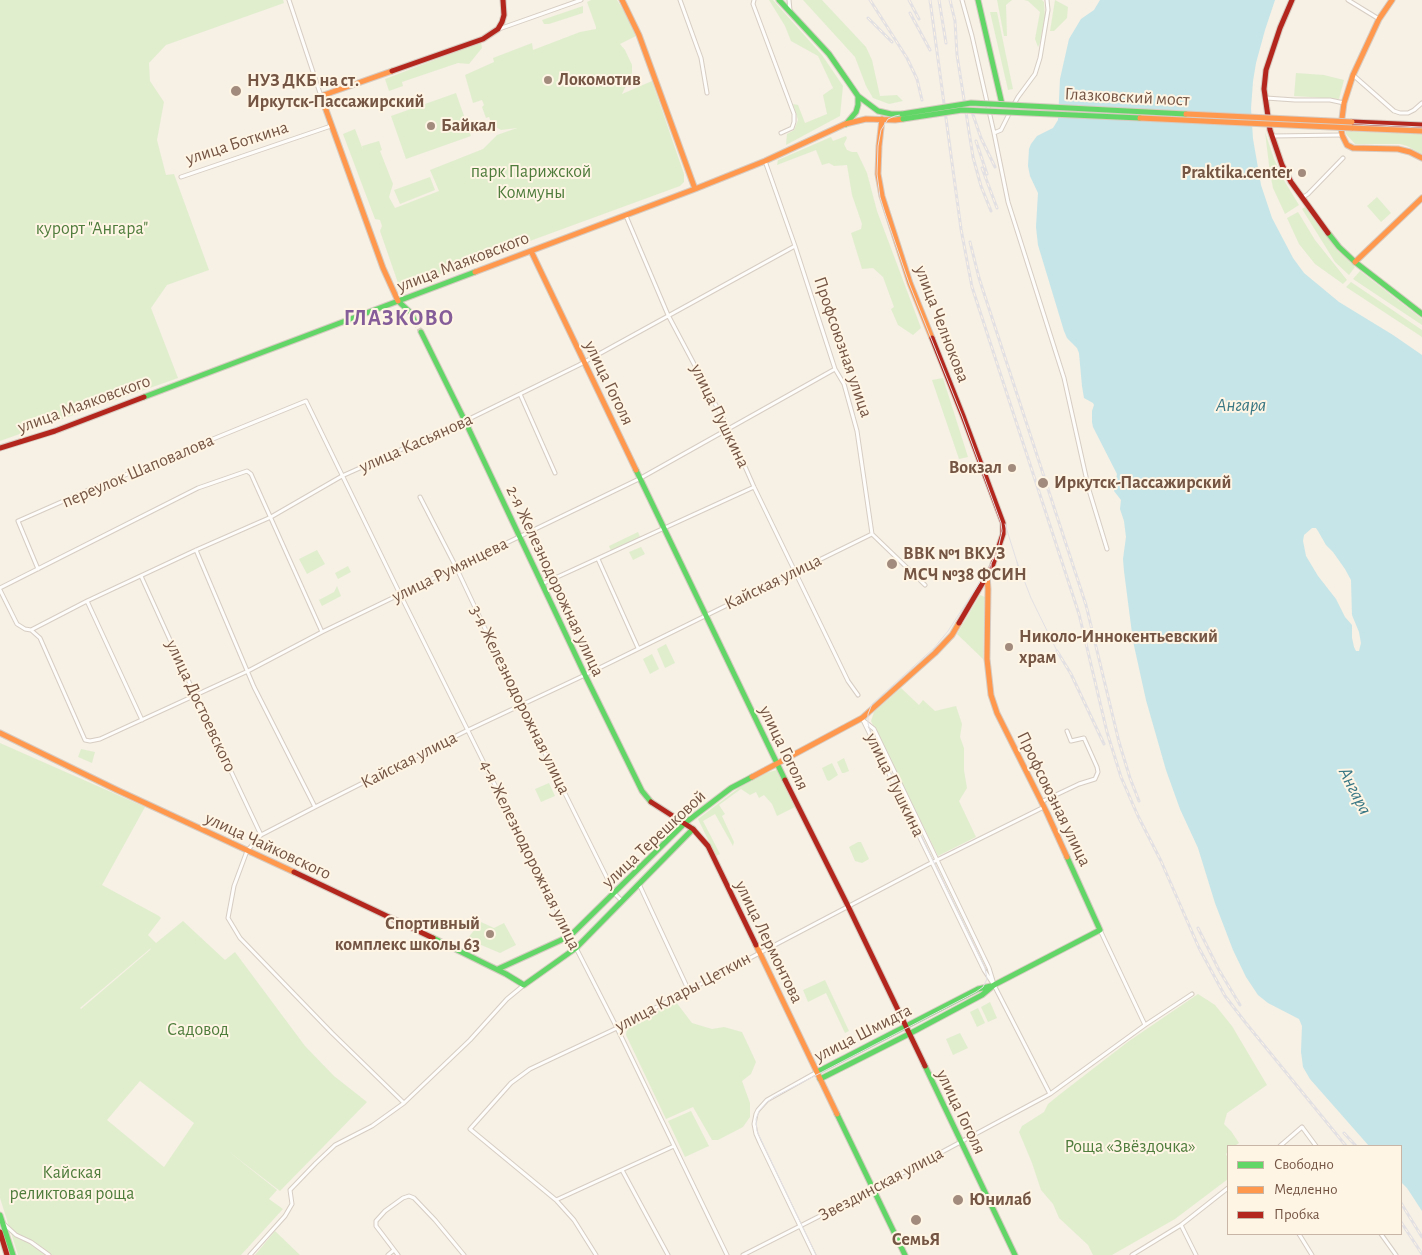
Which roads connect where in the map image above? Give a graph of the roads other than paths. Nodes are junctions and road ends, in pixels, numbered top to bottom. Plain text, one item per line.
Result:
1 (288, 0) edge
2 (503, 0) edge
3 (581, 0) edge
4 (622, 0) edge
5 (680, 0) edge
6 (754, 0) edge
7 (780, 0) edge
8 (789, 0) edge
9 (962, 0) edge
10 (978, 0) edge
11 (1047, 0) edge
12 (1292, 0) edge
13 (1348, 0) edge
14 (1392, 0) edge
15 (790, 10) junction
16 (1378, 19) junction
17 (498, 29) junction
18 (1353, 76) junction
19 (707, 93) dead end
20 (321, 96) junction
21 (858, 96) junction
22 (1265, 98) junction
23 (1344, 103) junction
24 (1422, 103) edge
25 (1002, 104) junction
26 (890, 114) junction
27 (902, 116) junction
28 (882, 119) junction
29 (845, 124) junction
30 (1352, 125) junction
31 (331, 126) junction
32 (1422, 126) edge
33 (1422, 131) edge
34 (781, 133) dead end
35 (994, 133) junction
36 (1271, 133) junction
37 (1342, 136) junction
38 (1343, 158) dead end
39 (1422, 158) edge
40 (765, 161) junction
41 (181, 176) dead end
42 (695, 189) junction
43 (1302, 198) junction
44 (1422, 198) edge
45 (626, 216) junction
46 (795, 246) junction
47 (531, 251) junction
48 (1355, 262) junction
49 (398, 301) junction
50 (1422, 314) edge
51 (668, 315) junction
52 (415, 322) tunnel mouth
53 (421, 332) tunnel mouth
54 (584, 362) junction
55 (835, 369) junction
56 (520, 394) junction
57 (306, 401) joint
58 (465, 421) junction
59 (728, 428) junction
60 (1, 449) edge
61 (555, 473) dead end
62 (342, 476) junction
63 (639, 479) junction
64 (754, 487) junction
65 (420, 497) dead end
66 (271, 517) junction
67 (663, 528) junction
68 (872, 534) junction
69 (1003, 534) joint
70 (519, 537) junction
71 (1108, 549) dead end
72 (196, 550) junction
73 (598, 559) junction
74 (456, 567) junction
75 (38, 569) junction
76 (794, 572) junction
77 (987, 574) junction
78 (142, 576) junction
79 (542, 585) junction
80 (926, 585) dead end
81 (0, 589) edge
82 (400, 594) junction
83 (87, 601) junction
84 (705, 615) junction
85 (31, 630) junction
86 (322, 632) junction
87 (638, 648) junction
88 (248, 671) junction
89 (585, 675) junction
90 (858, 695) dead end
91 (195, 696) junction
92 (521, 705) junction
93 (862, 718) junction
94 (142, 720) junction
95 (468, 730) junction
96 (1067, 732) dead end
97 (0, 733) edge
98 (776, 764) junction
99 (1043, 804) junction
100 (315, 807) junction
101 (685, 824) junction
102 (693, 829) junction
103 (261, 835) junction
104 (246, 851) junction
105 (938, 859) junction
106 (932, 862) junction
107 (639, 884) junction
108 (615, 894) junction
109 (622, 901) junction
110 (848, 906) junction
111 (1100, 930) junction
112 (570, 936) junction
113 (576, 948) junction
114 (759, 952) junction
115 (498, 970) junction
116 (524, 985) junction
117 (994, 985) junction
118 (688, 990) junction
119 (1192, 994) dead end
120 (1145, 1025) junction
121 (906, 1027) junction
122 (617, 1028) junction
123 (909, 1034) junction
124 (817, 1072) junction
125 (820, 1079) junction
126 (1050, 1094) junction
127 (404, 1104) junction
128 (960, 1142) junction
129 (1281, 1145) edge
130 (1315, 1145) edge
131 (674, 1146) junction
132 (622, 1170) junction
133 (873, 1189) junction
134 (1227, 1189) edge
135 (556, 1200) junction
136 (0, 1215) edge
137 (2, 1223) junction
138 (1181, 1225) junction
139 (800, 1226) junction
140 (0, 1232) edge
141 (1300, 1235) edge
142 (1382, 1235) edge
143 (394, 1250) junction
144 (7, 1255) edge
145 (13, 1255) edge
146 (49, 1255) edge
147 (250, 1255) edge
148 (388, 1255) edge
149 (398, 1255) edge
150 (464, 1255) edge
151 (596, 1255) edge
152 (668, 1255) edge
153 (727, 1255) edge
154 (743, 1255) edge
155 (814, 1255) edge
156 (905, 1255) edge
157 (1015, 1255) edge
158 (1132, 1255) edge
159 (1196, 1255) edge
160 (1312, 1255) edge
161 (1396, 1255) edge

1 - 20 street
2 - 17 main road
3 - 17 street
4 - 42 main road
5 - 19 street
6 - 34 street
7 - 15 main road
8 - 15 street
9 - 35 street
10 - 25 main road
11 - 35 street
12 - 22 main road
13 - 16 street
14 - 16 main road
15 - 21 main road
16 - 18 main road
17 - 20 main road
18 - 23 main road
18 - 24 street
20 - 31 main road
21 - 26 main road
21 - 29 main road
22 - 23 street
22 - 36 main road
23 - 37 main road
25 - 27 main road, Глазковский мост, bridge
25 - 30 main road, Глазковский мост, bridge
26 - 27 main road
26 - 28 main road
27 - 28 main road, улица Маяковского
27 - 30 main road, Глазковский мост, bridge
28 - 29 main road, улица Маяковского
28 - 69 main road, улица Челнокова
29 - 40 main road, улица Маяковского
30 - 32 main road
30 - 33 main road
31 - 41 street, улица Боткина
31 - 49 main road
35 - 71 street
36 - 37 street
36 - 43 main road
37 - 39 main road
38 - 43 street
40 - 42 main road, улица Маяковского
40 - 46 street, Профсоюзная улица
42 - 45 main road, улица Маяковского
43 - 48 main road
44 - 48 main road
45 - 47 main road, улица Маяковского
45 - 51 street, улица Пушкина
46 - 51 street, улица Касьянова
46 - 55 street, Профсоюзная улица
47 - 49 main road, улица Маяковского
47 - 54 main road, улица Гоголя
48 - 50 main road
49 - 52 main road
49 - 60 main road, улица Маяковского
51 - 54 street, улица Касьянова
51 - 59 street, улица Пушкина
53 - 58 main road, 2-я Железнодорожная улица
54 - 56 street, улица Касьянова
54 - 63 main road, улица Гоголя
55 - 59 street, улица Румянцева
55 - 68 street, Профсоюзная улица
56 - 58 street, улица Касьянова
56 - 61 street
57 - 62 street, 4-я Железнодорожная улица
57 - 75 street, переулок Шаповалова
58 - 62 street, улица Касьянова
58 - 70 main road, 2-я Железнодорожная улица
59 - 63 street, улица Румянцева
59 - 64 street, улица Пушкина
62 - 66 street, улица Касьянова
62 - 82 street, 4-я Железнодорожная улица
63 - 67 main road, улица Гоголя
63 - 70 street, улица Румянцева
64 - 67 street
64 - 76 street, улица Пушкина
65 - 74 street, 3-я Железнодорожная улица
66 - 72 street, улица Касьянова
66 - 75 street
66 - 86 street
67 - 73 street
67 - 84 main road, улица Гоголя
68 - 76 street, Кайская улица
68 - 80 street
69 - 77 main road, улица Терешковой
70 - 74 street, улица Румянцева
70 - 79 main road, 2-я Железнодорожная улица
72 - 78 street, улица Касьянова
72 - 88 street
73 - 79 street
73 - 87 street
74 - 82 street, улица Румянцева
74 - 92 street, 3-я Железнодорожная улица
75 - 81 street
76 - 84 street, Кайская улица
76 - 90 street, улица Пушкина
77 - 93 main road, улица Терешковой
77 - 99 main road, Профсоюзная улица
78 - 83 street, улица Касьянова
78 - 91 street, улица Достоевского
79 - 89 main road, 2-я Железнодорожная улица
81 - 85 street
82 - 86 street, улица Румянцева
82 - 95 street, 4-я Железнодорожная улица
83 - 85 street, улица Касьянова
83 - 94 street
84 - 87 street, Кайская улица
84 - 98 main road, улица Гоголя
85 - 94 street, улица Румянцева
86 - 88 street, улица Румянцева
87 - 89 street, Кайская улица
88 - 91 street, улица Румянцева
88 - 100 street
89 - 92 street, Кайская улица
89 - 101 main road, 2-я Железнодорожная улица
91 - 94 street, улица Румянцева
91 - 103 street, улица Достоевского
92 - 95 street, Кайская улица
92 - 108 street, 3-я Железнодорожная улица
93 - 98 main road, улица Терешковой
93 - 105 street, улица Пушкина
93 - 106 street, улица Пушкина
95 - 100 street, Кайская улица
95 - 112 street, 4-я Железнодорожная улица
96 - 99 street, улица Клары Цеткин
97 - 104 main road, улица Чайковского
98 - 101 main road, улица Терешковой
98 - 110 main road, улица Гоголя
99 - 105 street, улица Клары Цеткин
99 - 111 main road, Профсоюзная улица
100 - 103 street, Кайская улица
101 - 102 main road, улица Лермонтова
101 - 108 main road, улица Терешковой
102 - 107 main road, улица Терешковой
102 - 114 main road, улица Лермонтова
103 - 104 street, Кайская улица
104 - 115 main road, улица Чайковского
104 - 127 street, Кайская улица
105 - 106 street, улица Клары Цеткин
105 - 117 street, улица Пушкина
106 - 110 street, улица Клары Цеткин
106 - 117 street, улица Пушкина
107 - 109 main road, улица Терешковой
107 - 118 street
108 - 109 street, 3-я Железнодорожная улица
108 - 112 main road, улица Терешковой
109 - 113 main road, улица Терешковой
110 - 114 street, улица Клары Цеткин
110 - 121 main road, улица Гоголя
111 - 117 main road, улица Шмидта
111 - 120 street, Профсоюзная улица
112 - 113 street, 4-я Железнодорожная улица
112 - 115 main road, улица Терешковой
113 - 116 main road, улица Терешковой
113 - 122 street, 4-я Железнодорожная улица
114 - 118 street, улица Клары Цеткин
114 - 124 main road, улица Лермонтова
115 - 116 main road, улица Чайковского
116 - 127 street, улица Терешковой
117 - 121 main road, улица Шмидта
117 - 123 main road, улица Шмидта
117 - 126 street, улица Пушкина
118 - 122 street, улица Клары Цеткин
119 - 120 street, Звездинская улица
120 - 126 street, Звездинская улица
121 - 123 main road, улица Гоголя
121 - 124 main road, улица Шмидта
122 - 131 street, 4-я Железнодорожная улица
122 - 135 street, улица Клары Цеткин
123 - 125 main road, улица Шмидта
123 - 128 main road, улица Гоголя
124 - 125 main road, улица Лермонтова
124 - 139 street, улица Шмидта
125 - 133 main road, улица Лермонтова
126 - 128 street, Звездинская улица
127 - 147 street, улица Терешковой
128 - 133 street, Звездинская улица
128 - 157 main road, улица Гоголя
129 - 130 street
131 - 132 street
131 - 153 street, 4-я Железнодорожная улица
132 - 135 street
132 - 152 street
133 - 139 street, Звездинская улица
133 - 156 main road, улица Лермонтова
134 - 138 street
135 - 151 street
136 - 137 main road
137 - 145 main road
137 - 146 street
138 - 158 street
138 - 159 street
139 - 154 street, Звездинская улица
139 - 155 street
140 - 144 main road
141 - 160 street
142 - 161 street
143 - 148 street
143 - 149 street
143 - 150 street

